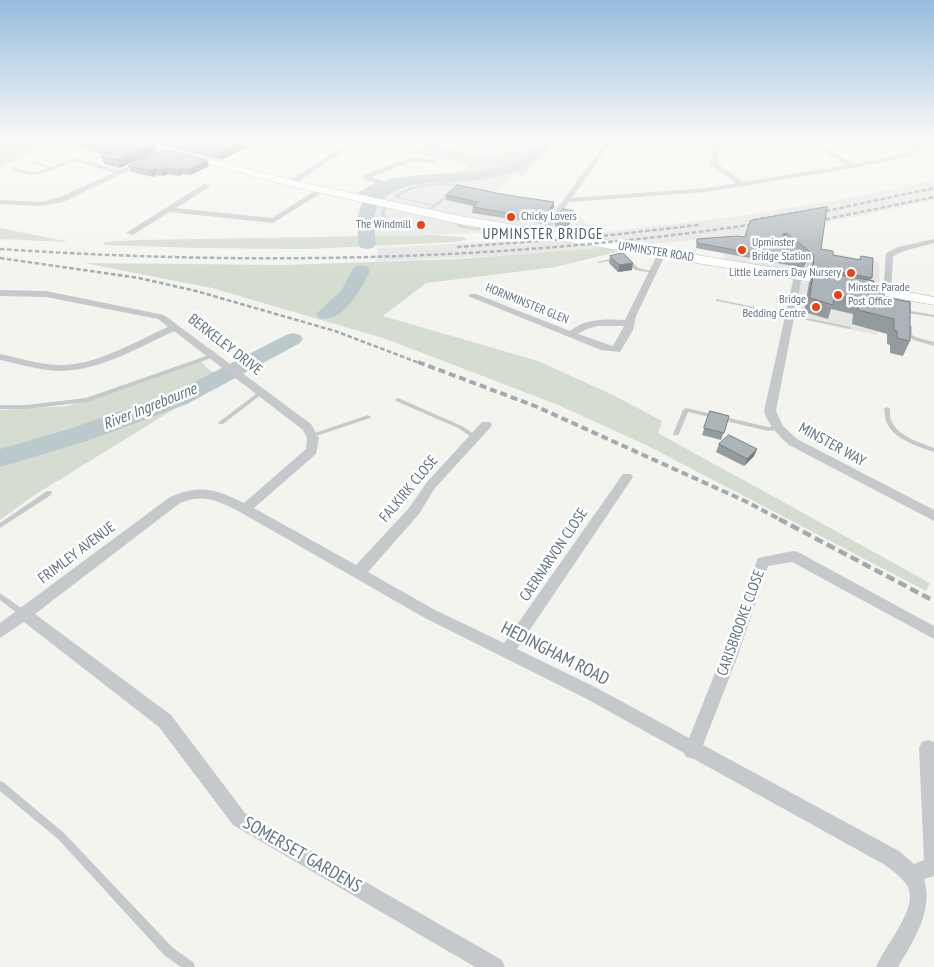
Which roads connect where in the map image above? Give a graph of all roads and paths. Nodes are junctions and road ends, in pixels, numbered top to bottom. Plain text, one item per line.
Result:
1 (91, 185) edge
2 (300, 185) edge
3 (379, 185) edge
4 (456, 185) edge
5 (459, 185) edge
6 (578, 185) edge
7 (743, 185) edge
8 (207, 186) dead end
9 (322, 190) junction
10 (355, 198) junction
11 (0, 202) edge
12 (566, 203) junction
13 (384, 204) junction
14 (554, 204) edge
15 (168, 210) junction
16 (431, 210) junction
17 (400, 228) dead end
18 (130, 233) dead end
19 (543, 234) junction
20 (934, 241) edge
21 (797, 252) edge
22 (662, 253) junction
23 (599, 262) dead end
24 (653, 272) junction
25 (802, 276) junction
26 (886, 292) junction
27 (0, 293) edge
28 (473, 296) dead end
29 (909, 297) junction
30 (718, 300) dead end
31 (934, 301) edge
32 (909, 312) junction
33 (789, 314) junction
34 (934, 316) edge
35 (629, 323) junction
36 (175, 327) junction
37 (850, 328) dead end
38 (571, 334) junction
39 (934, 344) edge
40 (0, 357) edge
41 (215, 358) junction
42 (260, 393) junction
43 (398, 400) dead end
44 (0, 407) edge
45 (887, 409) dead end
46 (368, 417) dead end
47 (221, 423) dead end
48 (486, 425) dead end
49 (777, 428) junction
50 (676, 434) dead end
51 (314, 435) junction
52 (476, 437) junction
53 (934, 450) edge
54 (627, 477) dead end
55 (49, 493) dead end
56 (175, 500) joint
57 (245, 509) junction
58 (934, 516) edge
59 (0, 526) edge
60 (358, 573) junction
61 (0, 596) edge
62 (24, 614) junction
63 (0, 632) edge
64 (934, 633) edge
65 (507, 651) junction
66 (928, 748) dead end
67 (692, 751) junction
68 (0, 785) edge
69 (934, 862) edge
70 (934, 866) edge
71 (911, 875) junction
72 (190, 967) edge
73 (494, 967) edge
74 (886, 967) edge

1 - 11 street
2 - 9 main road, UPMINSTER ROAD
3 - 10 street
4 - 16 lane
5 - 16 lane
6 - 12 street
7 - 12 street
8 - 15 street
9 - 10 main road, UPMINSTER ROAD
9 - 15 street
10 - 13 main road, UPMINSTER ROAD
12 - 14 lane
12 - 19 street
13 - 16 main road, UPMINSTER ROAD
13 - 17 lane
15 - 18 street
16 - 19 main road, UPMINSTER ROAD
19 - 22 main road, UPMINSTER ROAD
20 - 26 street
21 - 25 lane
22 - 24 street, HORNMINSTER GLEN
22 - 25 main road, UPMINSTER ROAD
23 - 24 lane
24 - 35 street, HORNMINSTER GLEN
25 - 26 main road, UPMINSTER ROAD
25 - 33 street, MINSTER WAY
26 - 29 main road, UPMINSTER ROAD
27 - 36 street, BERKELEY DRIVE
28 - 38 street, HORNMINSTER GLEN
29 - 31 main road, UPMINSTER ROAD
29 - 32 lane
30 - 33 lane
32 - 34 lane
32 - 39 lane
33 - 37 lane
33 - 49 street, MINSTER WAY
35 - 38 street, HORNMINSTER GLEN
35 - 38 street, HORNMINSTER GLEN
36 - 40 street
36 - 41 street, BERKELEY DRIVE
41 - 42 street, BERKELEY DRIVE
41 - 44 lane
42 - 47 lane
42 - 51 street, BERKELEY DRIVE
43 - 52 lane
45 - 53 lane
46 - 51 lane
48 - 52 street, FALKIRK CLOSE
49 - 50 lane
49 - 58 street, MINSTER WAY
51 - 57 street
52 - 60 street, FALKIRK CLOSE
54 - 65 street, CAERNARVON CLOSE
55 - 59 lane
56 - 57 street, HEDINGHAM ROAD
56 - 62 street, FRIMLEY AVENUE
57 - 60 street, HEDINGHAM ROAD
60 - 65 street, HEDINGHAM ROAD
61 - 62 lane
62 - 63 street, FRIMLEY AVENUE
62 - 73 street, SOMERSET GARDENS
64 - 67 street, CARISBROOKE CLOSE
65 - 67 street, HEDINGHAM ROAD
66 - 69 street
67 - 71 street, HEDINGHAM ROAD
68 - 72 lane
70 - 71 street
71 - 74 street

